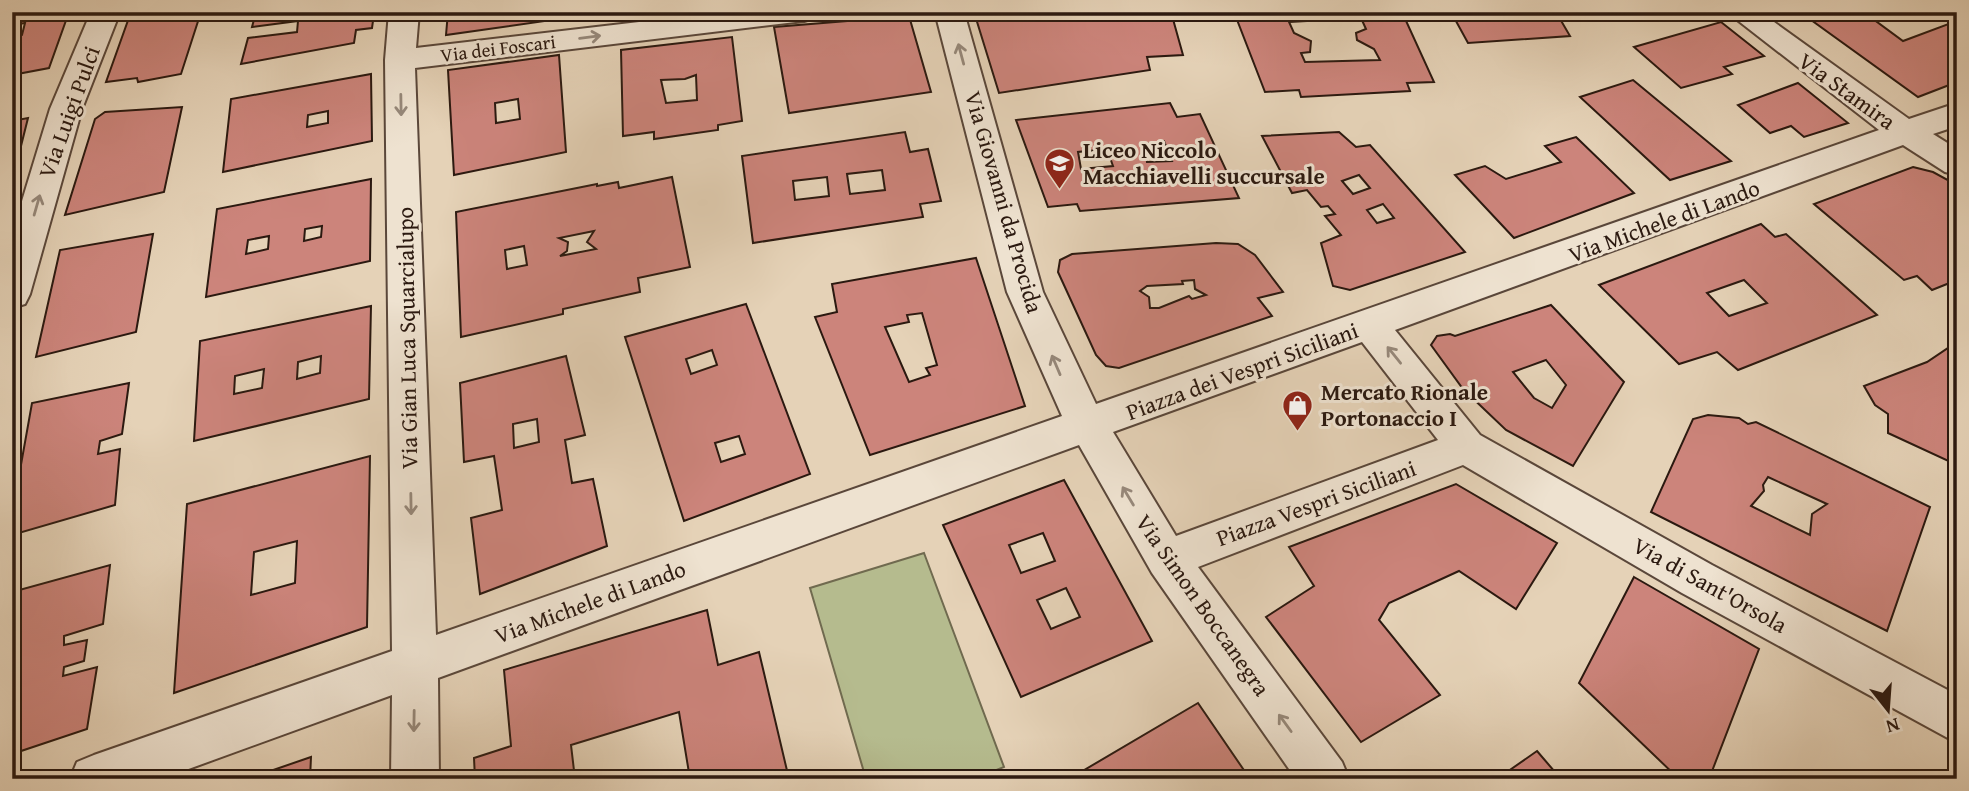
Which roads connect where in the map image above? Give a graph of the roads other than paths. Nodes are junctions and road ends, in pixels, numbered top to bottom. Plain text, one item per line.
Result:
1 (106, 12) edge
2 (404, 12) edge
3 (804, 12) edge
4 (949, 12) edge
5 (1741, 12) edge
6 (400, 60) junction
7 (1957, 114) edge
8 (1905, 132) junction
9 (1957, 164) edge
10 (12, 294) edge
11 (1370, 325) junction
12 (1087, 426) junction
13 (1466, 447) junction
14 (1167, 559) junction
15 (415, 663) junction
16 (1957, 720) edge
17 (94, 779) edge
18 (415, 779) edge
19 (1325, 779) edge

10 -> 1 street, Via Luigi Pulci
2 - 6 street, Via Gian Luca Squarcialupo
6 -> 3 street, Via dei Foscari
12 -> 4 street, Via Giovanni da Procida
5 - 8 street, Via Stamira
6 -> 15 street, Via Gian Luca Squarcialupo
7 - 8 street, Via Michele di Lando
8 - 9 street, Via Stamira
8 - 11 street, Via Michele di Lando
11 - 12 street, Piazza dei Vespri Siciliani
13 -> 11 street, Piazza dei Vespri Siciliani
14 -> 12 street, Via Simon Boccanegra
12 - 15 street, Via Michele di Lando
13 - 14 street, Piazza Vespri Siciliani
13 - 16 street, Via di Sant'Orsola
19 -> 14 street, Via Simon Boccanegra
15 - 17 street, Via Michele di Lando
15 -> 18 street, Via Gian Luca Squarcialupo

